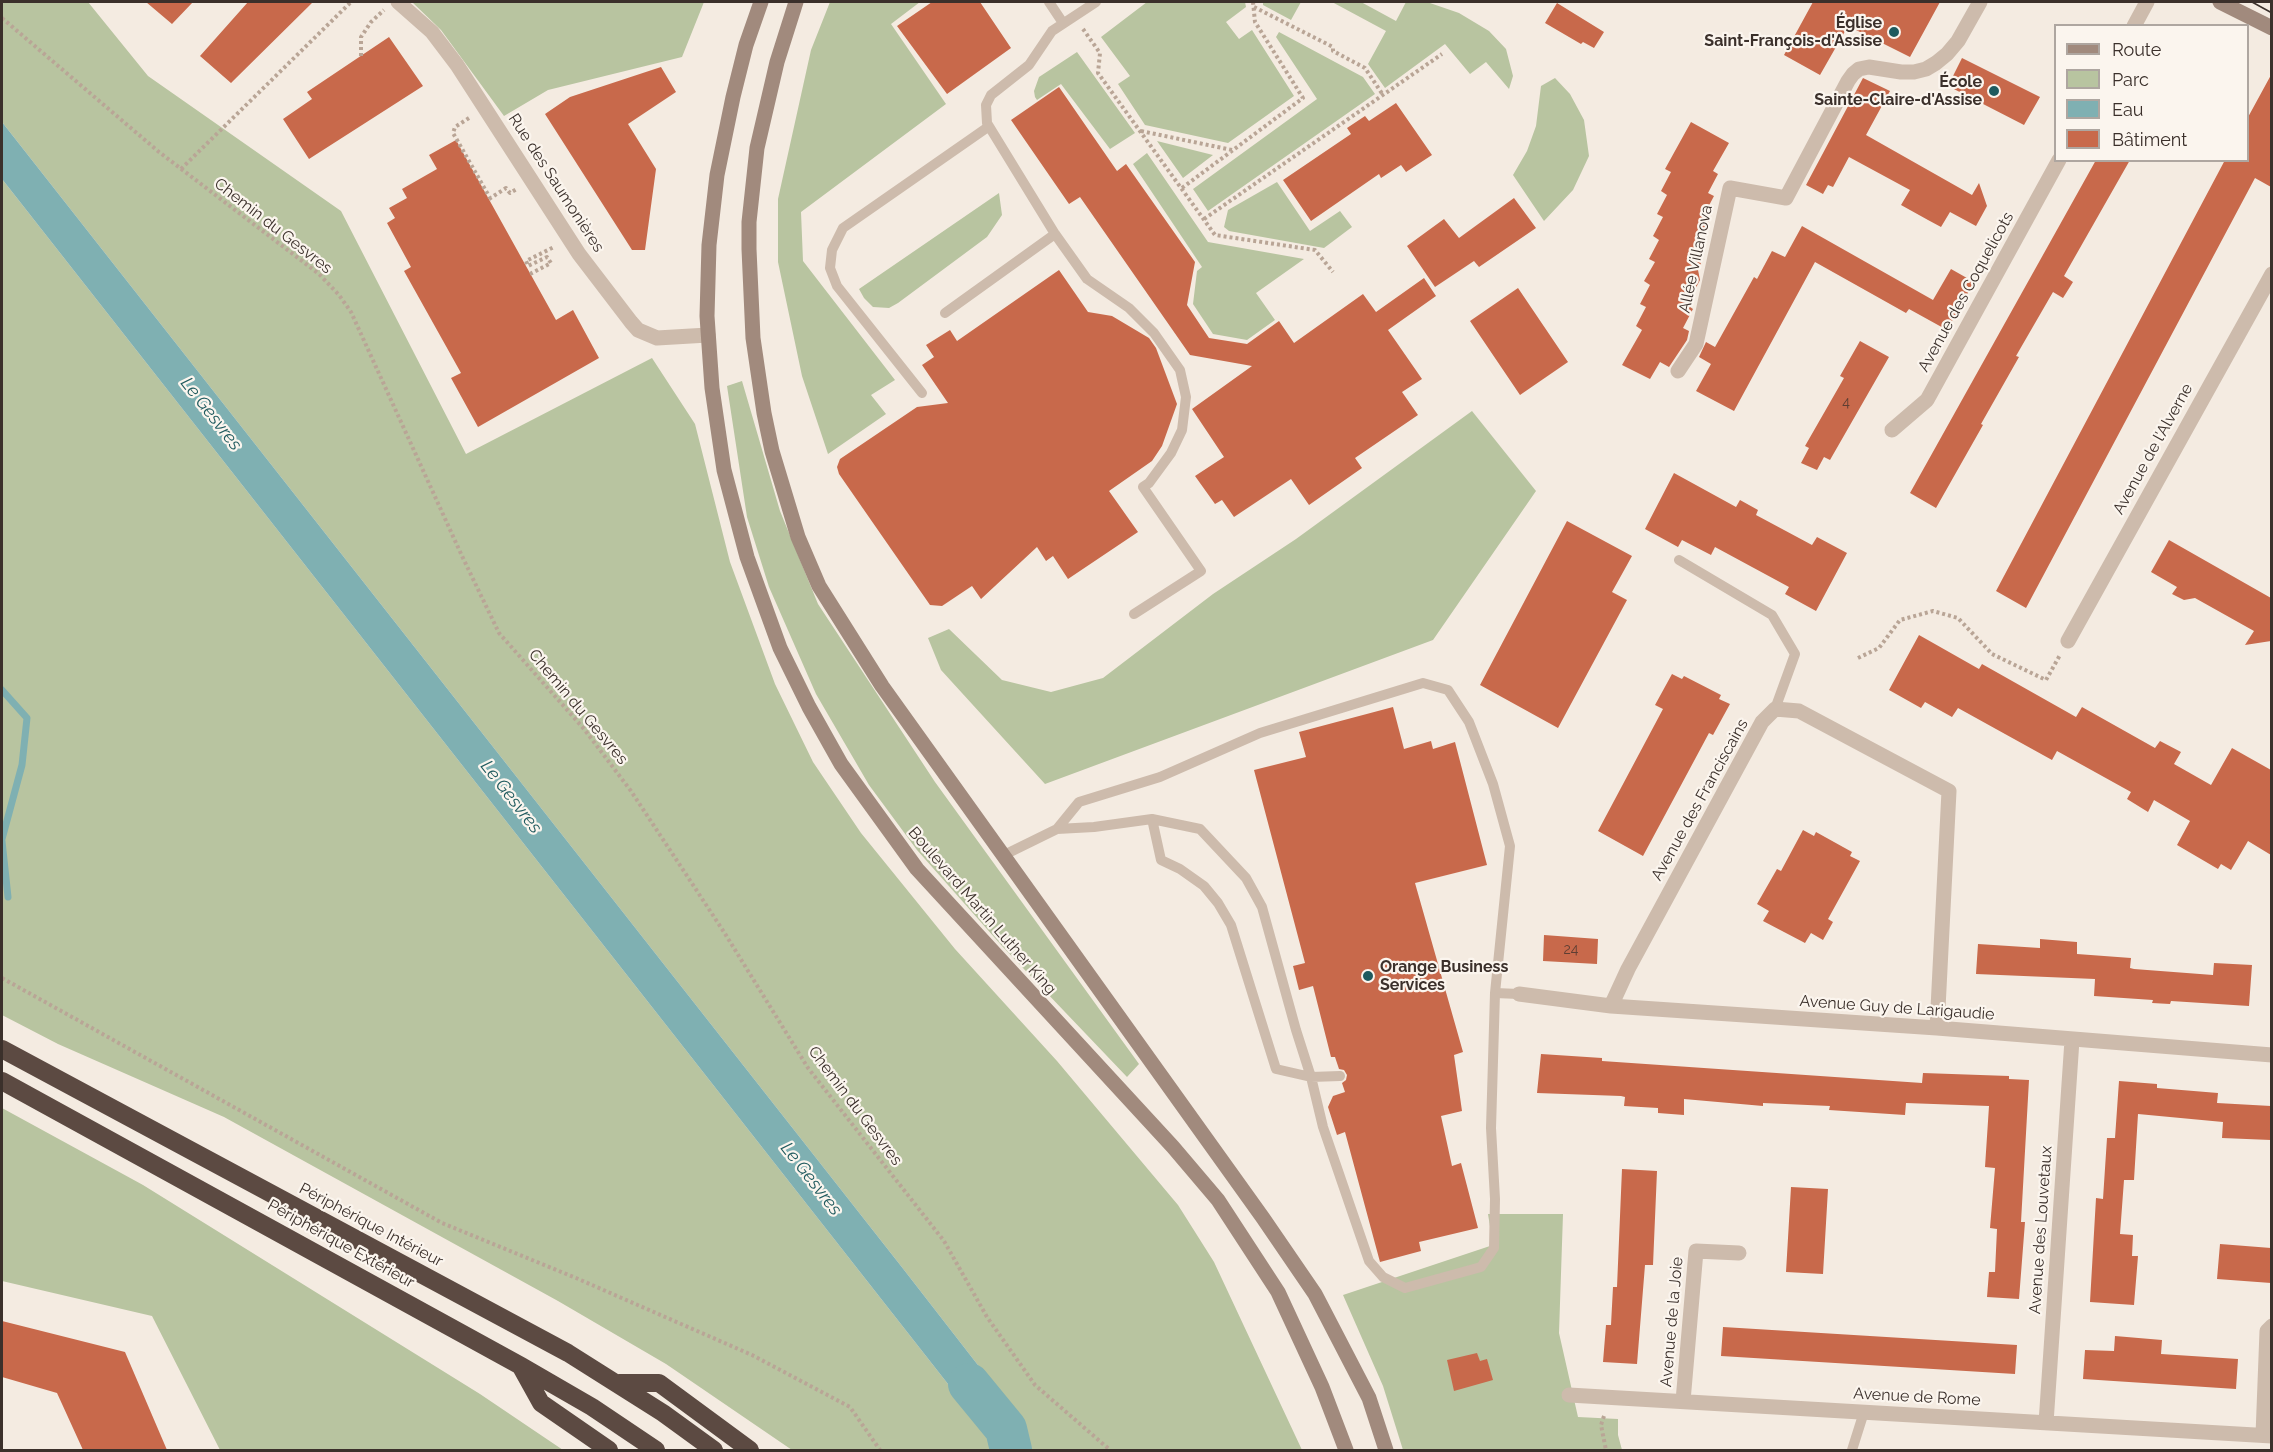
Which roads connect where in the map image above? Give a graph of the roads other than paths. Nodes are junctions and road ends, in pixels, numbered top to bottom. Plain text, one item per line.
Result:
1 (761, 2) edge
2 (796, 2) edge
3 (1049, 2) edge
4 (1096, 2) edge
5 (1980, 2) edge
6 (2147, 2) edge
7 (2220, 2) edge
8 (393, 4) edge
9 (1064, 23) junction
10 (2135, 24) edge
11 (2271, 28) edge
12 (988, 127) junction
13 (2058, 162) edge
14 (1055, 234) junction
15 (2271, 274) edge
16 (945, 313) dead end
17 (708, 335) junction
18 (1678, 371) dead end
19 (922, 393) dead end
20 (1892, 430) dead end
21 (1679, 560) dead end
22 (1134, 614) dead end
23 (2068, 641) road end
24 (1775, 709) junction
25 (1152, 819) junction
26 (1057, 829) junction
27 (1002, 856) junction
28 (1495, 993) junction
29 (1519, 994) joint
30 (1611, 1006) junction
31 (1937, 1028) junction
32 (2072, 1040) junction
33 (2, 1049) edge
34 (2271, 1055) edge
35 (1341, 1076) dead end
36 (1311, 1077) junction
37 (2, 1081) edge
38 (1739, 1253) dead end
39 (2271, 1326) edge
40 (520, 1366) junction
41 (619, 1383) junction
42 (1569, 1395) dead end
43 (1683, 1401) junction
44 (1864, 1412) junction
45 (2046, 1423) junction
46 (2267, 1436) edge
47 (609, 1450) edge
48 (656, 1450) edge
49 (714, 1450) edge
50 (750, 1450) edge
51 (1346, 1450) edge
52 (1386, 1450) edge
53 (1852, 1450) edge

1 - 17 main road, Boulevard Martin Luther King
2 - 27 main road
3 - 9 lane
4 - 9 lane
5 - 18 street, Allée Villanova
6 - 10 street
7 - 11 main road
8 - 17 street, Rue des Saumonières
9 - 12 lane
12 - 14 lane
12 - 19 lane
13 - 20 street, Avenue des Coquelicots
14 - 16 lane
14 - 22 lane
15 - 23 street, Avenue de l'Alverne
17 - 51 main road, Boulevard Martin Luther King
21 - 24 lane
24 - 30 street, Avenue des Franciscains
24 - 31 street
25 - 26 lane
25 - 36 lane
25 - 36 lane
26 - 27 lane
26 - 28 lane
27 - 52 main road
28 - 29 lane
28 - 36 lane
29 - 30 street, Avenue Guy de Larigaudie
30 - 31 street, Avenue Guy de Larigaudie
31 - 32 street, Avenue Guy de Larigaudie
32 - 34 street, Avenue Guy de Larigaudie
32 - 45 street, Avenue des Louvetaux
33 - 41 highway, Périphérique Intérieur
35 - 36 lane
37 - 40 highway, Périphérique Extérieur
38 - 43 street, Avenue de la Joie
39 - 46 street, Avenue de Rome
40 - 47 highway
40 - 48 highway, Périphérique Extérieur
41 - 49 highway, Périphérique Intérieur
41 - 50 highway
42 - 43 street, Avenue de Rome
43 - 44 street, Avenue de Rome
44 - 45 street, Avenue de Rome
44 - 53 lane
45 - 46 street, Avenue de Rome

